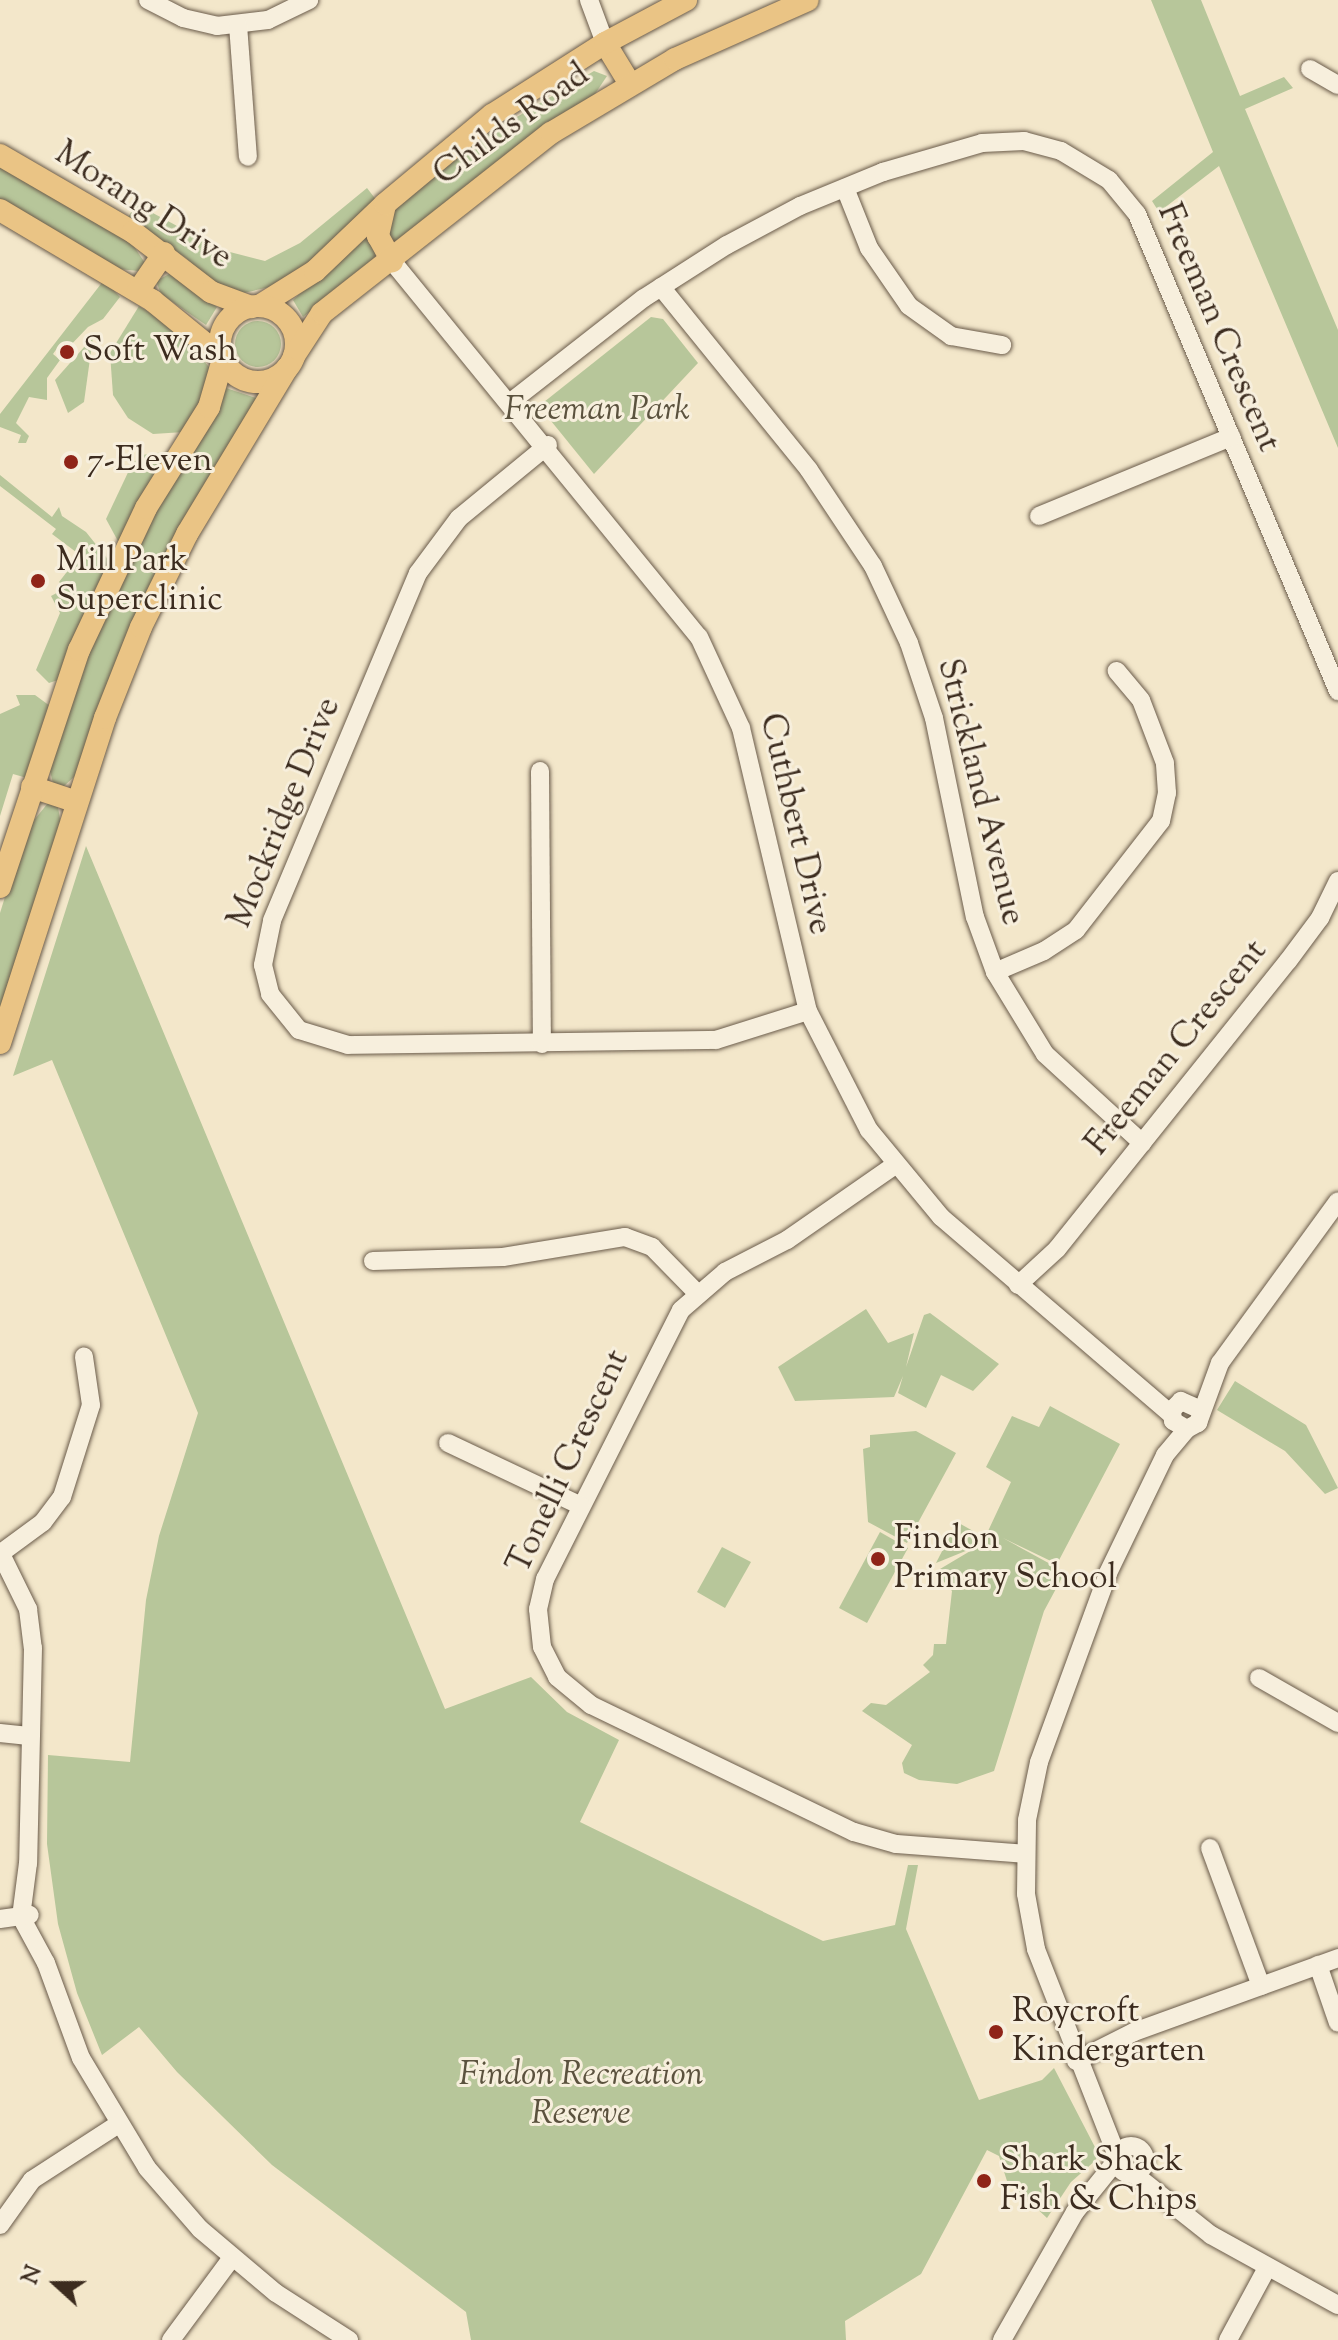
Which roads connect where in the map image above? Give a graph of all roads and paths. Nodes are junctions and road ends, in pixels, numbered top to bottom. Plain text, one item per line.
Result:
1 (148, 0) edge
2 (309, 0) edge
3 (590, 0) edge
4 (686, 0) edge
5 (808, 0) edge
6 (238, 25) junction
7 (611, 40) junction
8 (1310, 69) dead end
9 (635, 81) junction
10 (1338, 85) edge
11 (0, 155) edge
12 (248, 157) dead end
13 (845, 188) junction
14 (385, 204) junction
15 (0, 210) edge
16 (164, 253) junction
17 (392, 261) junction
18 (661, 287) junction
19 (138, 291) junction
20 (255, 306) junction
21 (1002, 345) dead end
22 (223, 358) junction
23 (290, 362) junction
24 (512, 401) junction
25 (1231, 437) junction
26 (548, 445) junction
27 (1039, 516) dead end
28 (1117, 671) dead end
29 (1338, 691) edge
30 (540, 771) dead end
31 (32, 787) junction
32 (77, 802) junction
33 (1338, 881) edge
34 (0, 887) edge
35 (995, 972) junction
36 (808, 1011) junction
37 (0, 1043) edge
38 (542, 1044) junction
39 (1142, 1143) junction
40 (892, 1160) junction
41 (1338, 1201) edge
42 (373, 1261) dead end
43 (1023, 1289) junction
44 (697, 1293) junction
45 (84, 1357) dead end
46 (1212, 1376) junction
47 (1176, 1409) junction
48 (1199, 1409) junction
49 (1187, 1429) junction
50 (448, 1443) dead end
51 (1165, 1455) junction
52 (581, 1506) junction
53 (0, 1553) edge
54 (1259, 1678) dead end
55 (1338, 1723) edge
56 (0, 1733) edge
57 (29, 1736) junction
58 (1210, 1848) dead end
59 (1025, 1849) junction
60 (25, 1916) junction
61 (0, 1919) edge
62 (1338, 1958) edge
63 (1318, 1965) junction
64 (1261, 1986) junction
65 (1338, 2023) edge
66 (1074, 2054) junction
67 (117, 2125) junction
68 (1128, 2161) junction
69 (0, 2225) edge
70 (231, 2259) junction
71 (1267, 2268) junction
72 (1338, 2305) edge
73 (171, 2340) edge
74 (349, 2340) edge
75 (1002, 2340) edge
76 (1228, 2340) edge

1 - 6 street
2 - 6 street
3 - 7 street
4 - 7 main road, Childs Road
5 - 9 main road, Childs Road
6 - 12 street
7 - 9 main road
7 - 14 main road, Childs Road
8 - 10 street
9 - 17 main road, Childs Road
11 - 16 main road, Morang Drive
13 - 18 street, Freeman Crescent
13 - 21 street
13 - 25 street, Freeman Crescent
14 - 17 main road, Cuthbert Drive
14 - 20 main road, Childs Road
15 - 19 main road
16 - 19 main road
16 - 20 main road, Morang Drive
17 - 23 main road, Childs Road
17 - 24 street, Cuthbert Drive
18 - 24 street, Freeman Crescent
18 - 35 street, Strickland Avenue
19 - 22 main road
20 - 22 main road
20 - 23 main road
22 - 23 main road
22 - 31 main road
23 - 32 main road, Childs Road
24 - 26 street, Cuthbert Drive
25 - 27 street
25 - 29 street, Freeman Crescent
26 - 36 street, Cuthbert Drive
26 - 38 street, Mockridge Drive
28 - 35 street
30 - 38 street
31 - 32 main road
31 - 34 main road
32 - 37 main road, Childs Road
33 - 39 street, Freeman Crescent
35 - 39 street, Strickland Avenue
36 - 38 street, Mockridge Drive
36 - 40 street, Cuthbert Drive
39 - 43 street, Freeman Crescent
40 - 43 street, Cuthbert Drive
40 - 44 street, Tonelli Crescent
41 - 46 street
42 - 44 street
43 - 47 street, Cuthbert Drive
44 - 52 street, Tonelli Crescent
45 - 53 street
46 - 47 street
46 - 48 street
47 - 48 street
47 - 49 street
47 - 51 street
48 - 49 street
49 - 51 street
50 - 52 street
51 - 59 street
52 - 59 street, Tonelli Crescent
53 - 57 street
54 - 55 street
56 - 57 street
57 - 60 street
58 - 64 street
59 - 66 street
60 - 61 street
60 - 67 street
62 - 63 street
63 - 64 street
63 - 65 street
64 - 66 street
66 - 68 street
67 - 69 street
67 - 70 street
68 - 71 street
68 - 75 street
70 - 73 street
70 - 74 street
71 - 72 street
71 - 76 street

